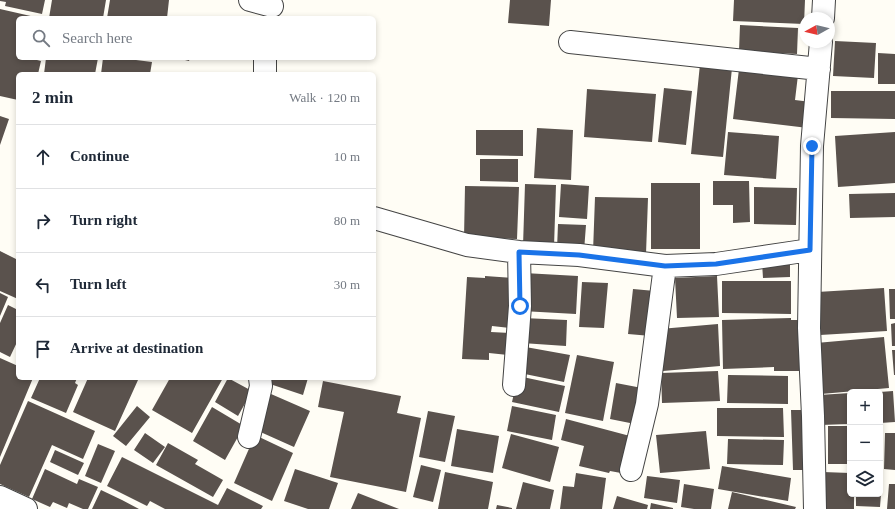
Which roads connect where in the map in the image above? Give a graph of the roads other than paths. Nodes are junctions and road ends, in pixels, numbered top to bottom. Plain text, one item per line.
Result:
1 (250, 0) edge
2 (824, 0) edge
3 (271, 8) edge
4 (823, 12) edge
5 (570, 42) dead end
6 (821, 48) edge
7 (265, 60) edge
8 (819, 69) junction
9 (265, 72) edge
10 (376, 219) edge
11 (810, 250) junction
12 (519, 252) junction
13 (665, 266) junction
14 (260, 380) edge
15 (514, 385) dead end
16 (249, 437) dead end
17 (631, 470) dead end
18 (0, 497) edge
19 (26, 509) edge
20 (815, 509) edge

1 - 3 street
2 - 4 street
5 - 8 street
6 - 8 street
7 - 9 street
8 - 11 street
10 - 12 street
11 - 13 street
11 - 20 street
12 - 13 street
12 - 15 street
13 - 17 street
14 - 16 street
18 - 19 street

